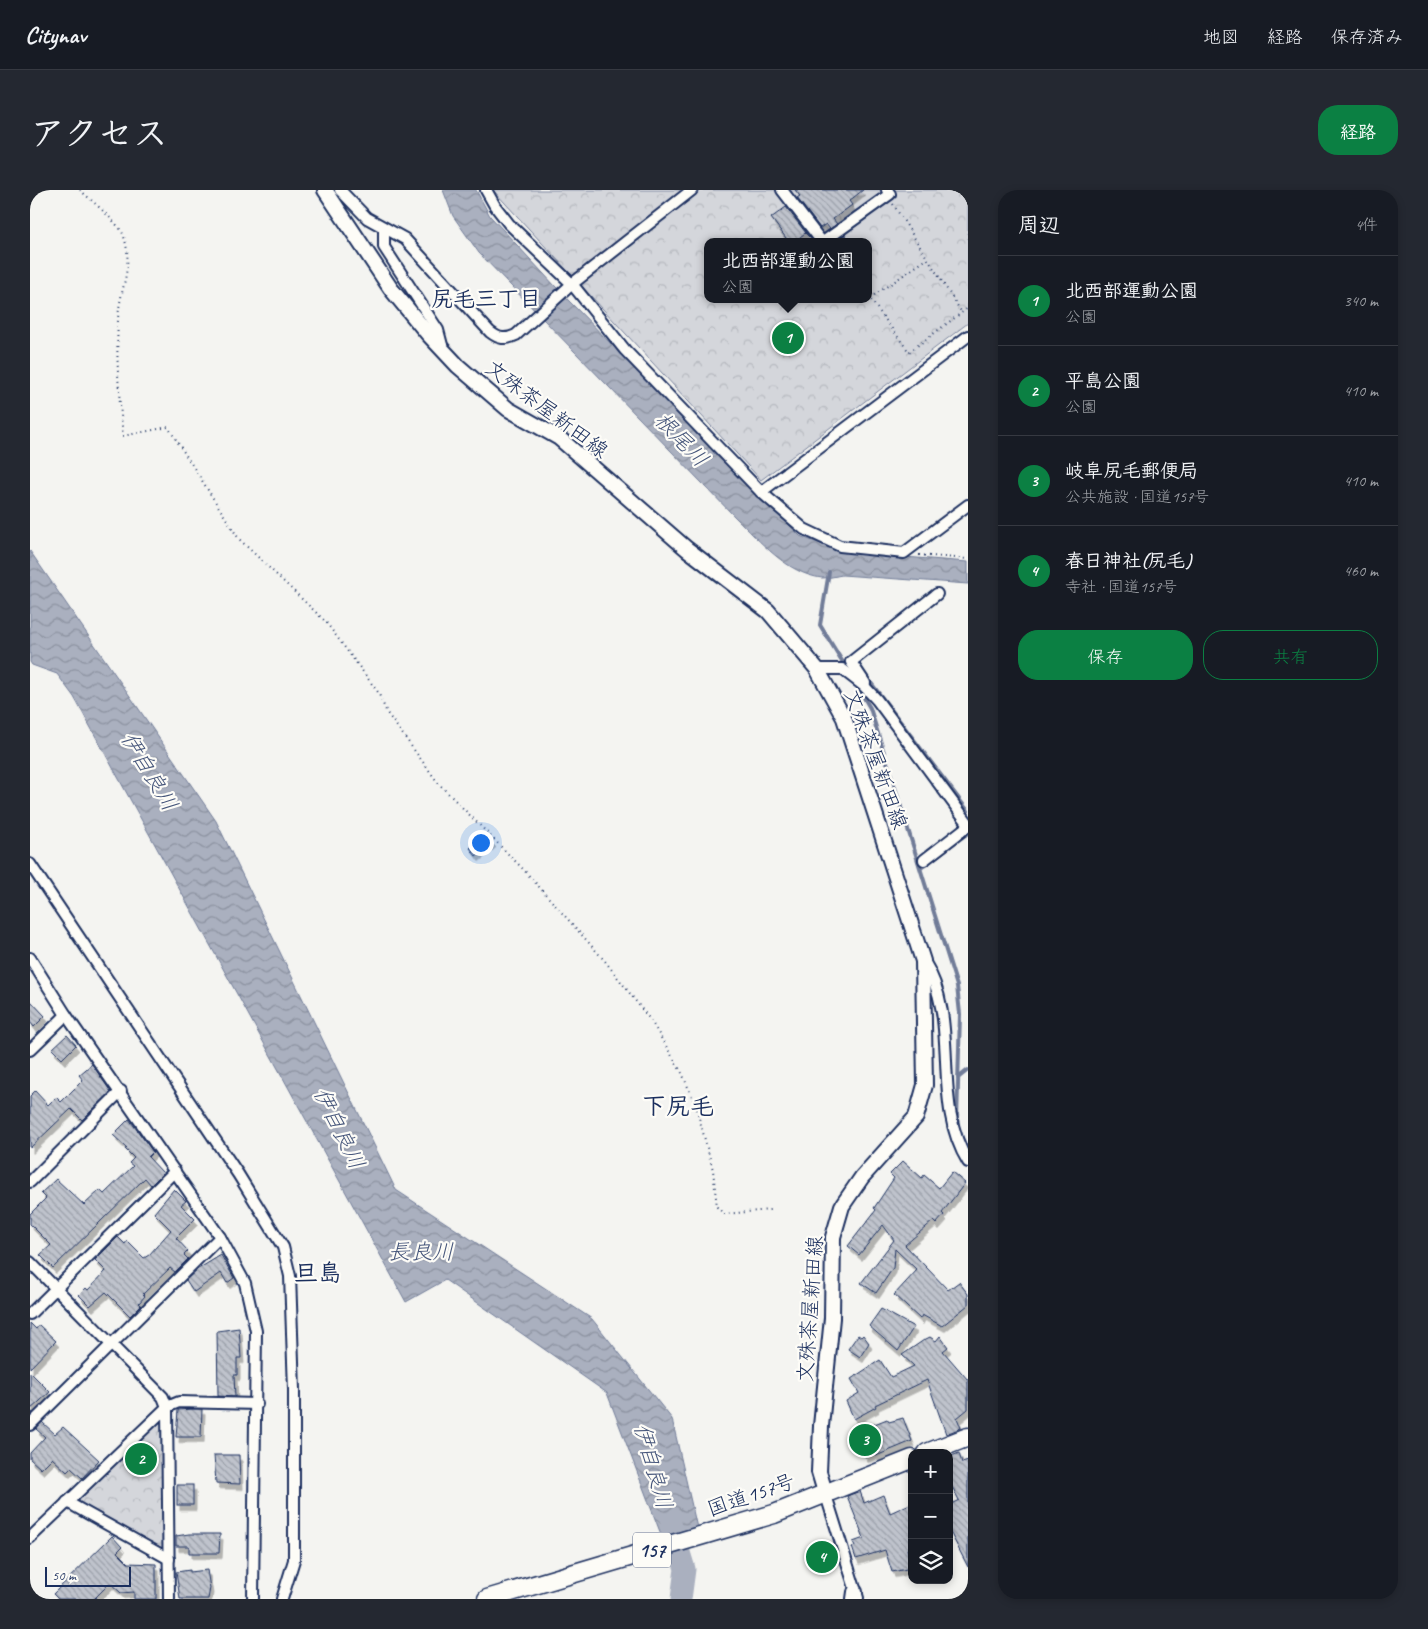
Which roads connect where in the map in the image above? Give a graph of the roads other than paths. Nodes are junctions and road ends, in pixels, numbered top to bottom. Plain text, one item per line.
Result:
1 (325, 190) edge
2 (340, 190) edge
3 (486, 190) edge
4 (692, 190) edge
5 (782, 190) edge
6 (889, 195) edge
7 (384, 229) junction
8 (819, 238) edge
9 (828, 238) edge
10 (572, 284) junction
11 (967, 338) edge
12 (444, 352) junction
13 (761, 492) junction
14 (968, 505) edge
15 (937, 594) dead end
16 (817, 669) junction
17 (877, 700) junction
18 (968, 822) edge
19 (968, 826) edge
20 (924, 860) dead end
21 (30, 864) edge
22 (30, 958) edge
23 (923, 960) junction
24 (66, 1014) junction
25 (30, 1050) edge
26 (121, 1091) junction
27 (968, 1162) edge
28 (175, 1171) junction
29 (30, 1182) edge
30 (220, 1237) junction
31 (30, 1262) edge
32 (56, 1288) junction
33 (30, 1314) edge
34 (112, 1344) junction
35 (257, 1404) junction
36 (168, 1407) junction
37 (30, 1425) edge
38 (968, 1437) edge
39 (937, 1449) edge
40 (908, 1461) edge
41 (821, 1494) junction
42 (67, 1502) junction
43 (30, 1538) edge
44 (169, 1559) junction
45 (856, 1597) edge
46 (169, 1599) edge
47 (252, 1599) edge
48 (282, 1599) edge
49 (487, 1599) edge

1 - 12 main road, 文殊茶屋新田線
2 - 7 street
3 - 10 street
4 - 10 street
5 - 8 street
6 - 9 street
7 - 10 street
7 - 12 street
10 - 13 street
11 - 13 street
12 - 16 main road, 文殊茶屋新田線
13 - 14 street
15 - 17 street
16 - 17 street
16 - 23 main road, 文殊茶屋新田線
17 - 18 street
19 - 20 street
21 - 48 street
22 - 24 street
23 - 27 street
23 - 41 main road, 文殊茶屋新田線
24 - 25 street
24 - 26 street
26 - 28 street
26 - 29 street
28 - 30 street
28 - 32 street
30 - 34 street
30 - 35 street
31 - 32 street
32 - 33 street
32 - 34 street
34 - 36 street
34 - 37 street
35 - 36 street
35 - 47 street
36 - 42 street
36 - 44 street
38 - 39 highway
40 - 41 highway, 国道157号 / 157
41 - 45 street
41 - 49 highway, 国道157号 / 157
42 - 43 street
42 - 44 street
44 - 46 street

